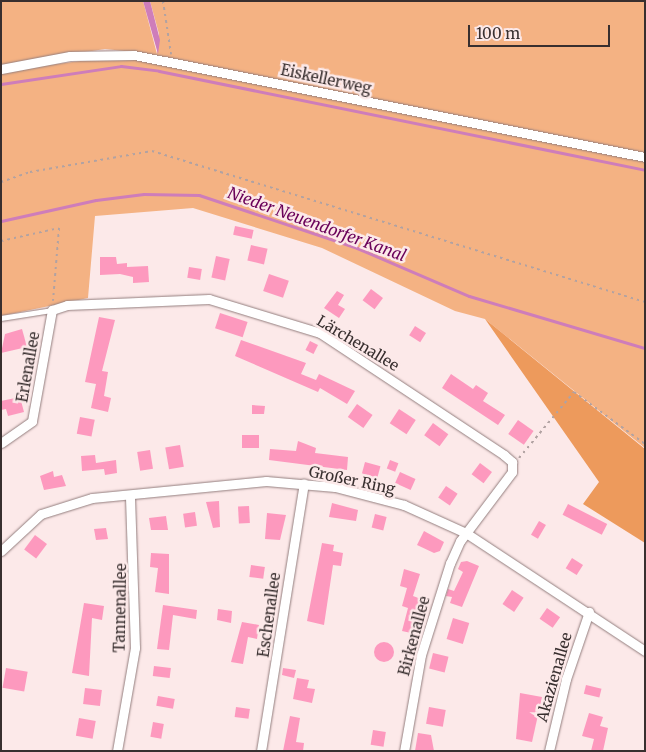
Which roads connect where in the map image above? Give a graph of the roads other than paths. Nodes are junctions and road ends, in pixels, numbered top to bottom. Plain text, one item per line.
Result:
1 (1, 69) edge
2 (645, 157) edge
3 (52, 310) junction
4 (1, 318) edge
5 (1, 443) edge
6 (304, 483) junction
7 (130, 495) junction
8 (466, 533) junction
9 (1, 551) edge
10 (588, 612) junction
11 (645, 651) edge
12 (117, 751) edge
13 (261, 751) edge
14 (404, 751) edge
15 (549, 751) edge

1 - 2 street, Eiskellerweg
3 - 4 lane
3 - 5 street, Erlenallee
3 - 8 street, Lärchenallee
6 - 7 street, Großer Ring
6 - 8 street, Großer Ring
6 - 13 street, Eschenallee
7 - 9 street, Großer Ring
7 - 12 street, Tannenallee
8 - 10 street, Großer Ring
8 - 14 street, Birkenallee
10 - 11 street, Großer Ring
10 - 15 street, Akazienallee

